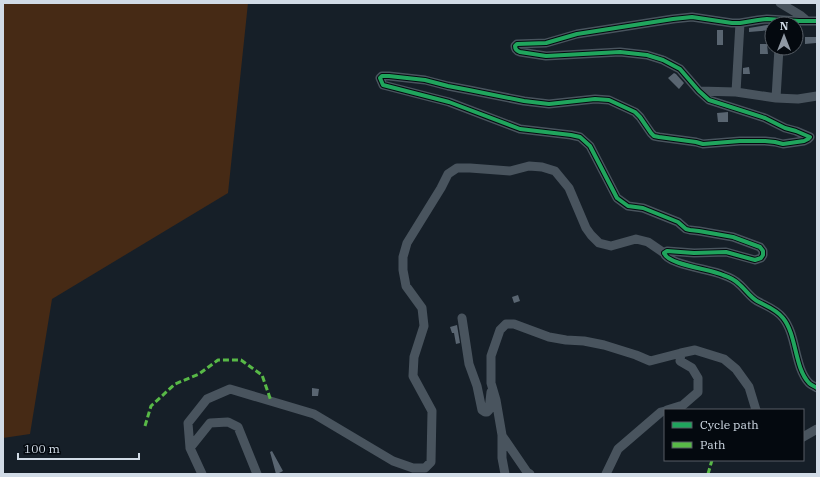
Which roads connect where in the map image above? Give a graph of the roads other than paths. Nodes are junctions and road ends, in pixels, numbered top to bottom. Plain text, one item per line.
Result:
1 (781, 3) edge
2 (764, 21) edge
3 (804, 21) edge
4 (807, 21) junction
5 (817, 21) edge
6 (740, 23) junction
7 (779, 56) edge
8 (699, 91) junction
9 (736, 92) junction
10 (817, 96) edge
11 (776, 98) junction
12 (664, 253) junction
13 (462, 318) dead end
14 (680, 353) junction
15 (491, 383) junction
16 (817, 388) edge
17 (669, 409) edge
18 (756, 409) edge
19 (664, 411) edge
20 (817, 429) edge
21 (502, 435) junction
22 (804, 436) edge
23 (190, 448) junction
24 (202, 474) edge
25 (257, 474) edge
26 (505, 474) edge
27 (530, 474) edge
28 (606, 474) edge

1 - 4 street
2 - 6 street
3 - 4 street
4 - 5 street
6 - 8 street
6 - 9 street
7 - 11 street
8 - 9 street
8 - 12 street
9 - 11 street
10 - 11 street
12 - 16 street
12 - 23 street
13 - 15 street
14 - 15 street
14 - 17 street
14 - 18 street
15 - 21 street
19 - 28 street
20 - 22 street
21 - 26 street
21 - 27 street
23 - 24 street
23 - 25 street

